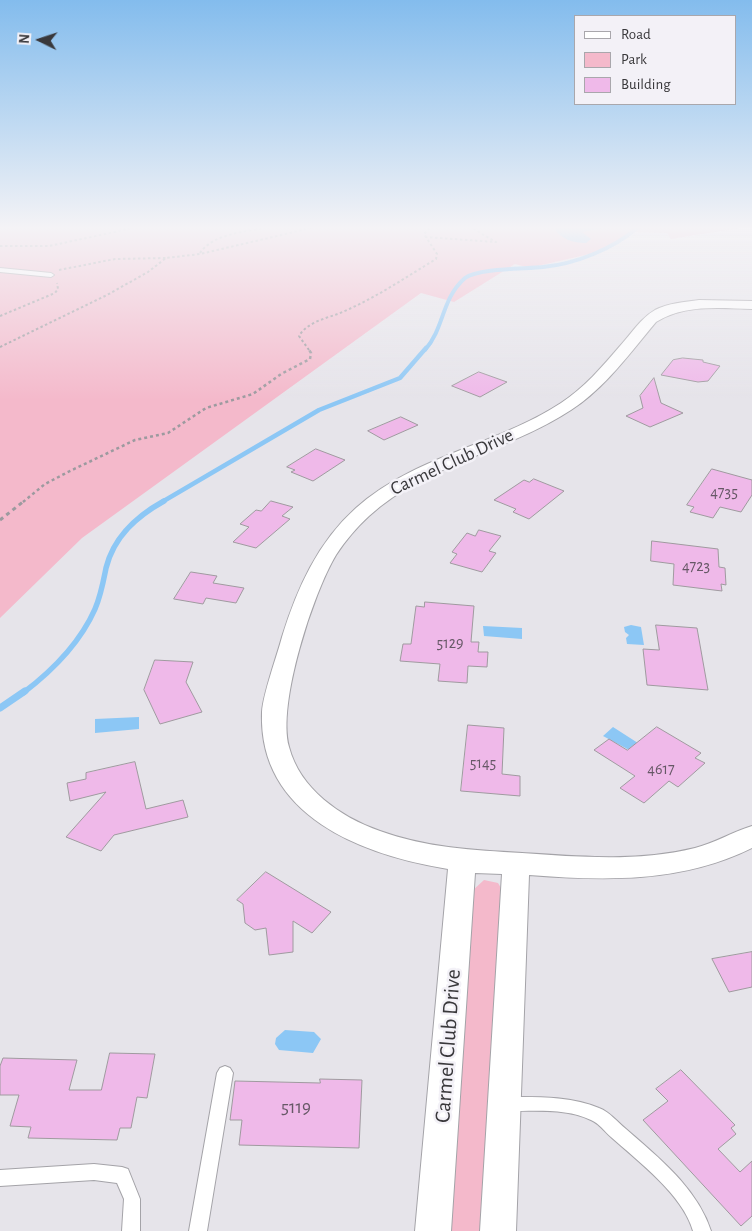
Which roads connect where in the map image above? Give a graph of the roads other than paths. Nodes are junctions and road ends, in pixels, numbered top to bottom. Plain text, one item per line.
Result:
1 (752, 305) edge
2 (752, 836) edge
3 (462, 861) junction
4 (516, 864) junction
5 (225, 1073) dead end
6 (504, 1104) junction
7 (0, 1178) edge
8 (130, 1231) edge
9 (198, 1231) edge
10 (433, 1231) edge
11 (498, 1231) edge
12 (702, 1231) edge

1 - 3 street, Carmel Club Drive
2 - 4 street, Carmel Club Drive
3 - 4 street, Carmel Club Drive
3 - 10 street, Carmel Club Drive
4 - 6 street
5 - 9 lane
6 - 11 street
6 - 12 lane
7 - 8 lane

